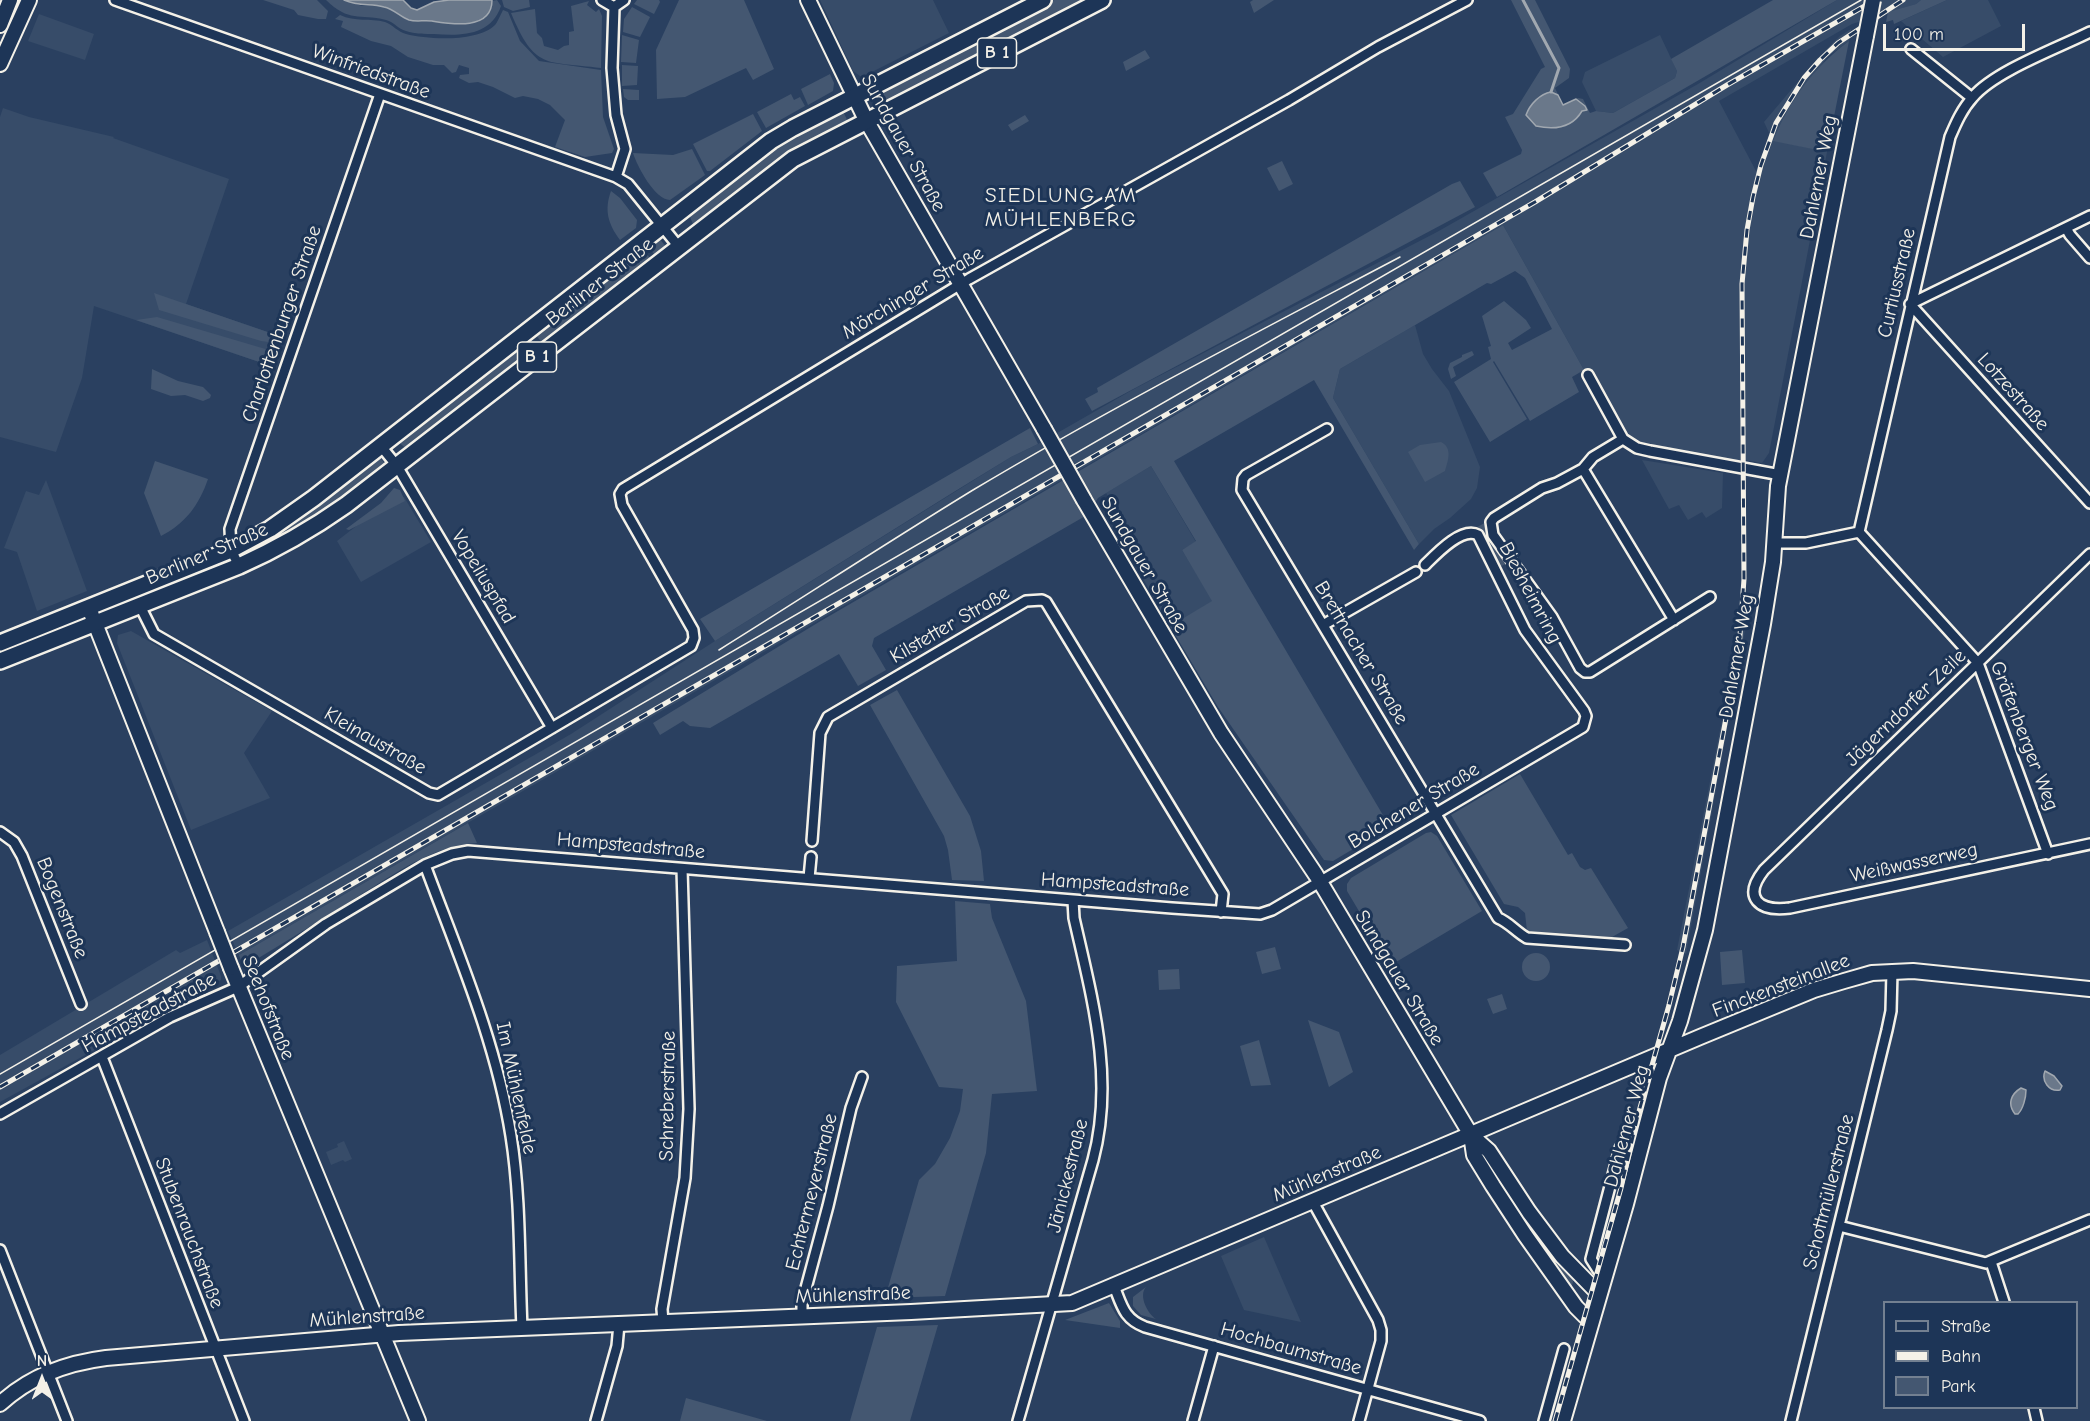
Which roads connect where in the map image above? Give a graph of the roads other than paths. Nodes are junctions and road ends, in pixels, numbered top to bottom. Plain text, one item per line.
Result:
1 (10, 0) edge
2 (28, 0) edge
3 (115, 0) edge
4 (602, 0) edge
5 (624, 0) edge
6 (808, 0) edge
7 (1044, 0) edge
8 (1102, 0) edge
9 (1467, 0) edge
10 (1874, 0) edge
11 (614, 8) junction
12 (0, 25) edge
13 (2090, 32) edge
14 (1911, 49) dead end
15 (0, 64) edge
16 (381, 94) junction
17 (854, 96) junction
18 (1972, 98) junction
19 (866, 120) junction
20 (616, 177) junction
21 (2090, 216) edge
22 (663, 226) junction
23 (2066, 228) junction
24 (680, 247) junction
25 (2090, 258) edge
26 (960, 284) junction
27 (1910, 304) junction
28 (1588, 375) dead end
29 (1327, 429) dead end
30 (1623, 439) junction
31 (381, 446) junction
32 (397, 466) junction
33 (1583, 469) junction
34 (1781, 475) junction
35 (2090, 503) edge
36 (1859, 531) junction
37 (1775, 543) junction
38 (231, 550) junction
39 (2090, 554) edge
40 (1425, 565) dead end
41 (239, 566) junction
42 (1416, 572) dead end
43 (1710, 597) dead end
44 (140, 606) junction
45 (88, 607) junction
46 (1674, 620) junction
47 (95, 624) junction
48 (1323, 625) junction
49 (694, 638) joint
50 (0, 643) edge
51 (0, 661) edge
52 (1978, 663) junction
53 (552, 728) junction
54 (1526, 760) joint
55 (1437, 814) junction
56 (0, 832) edge
57 (812, 841) dead end
58 (2090, 844) edge
59 (2049, 854) junction
60 (811, 857) dead end
61 (425, 866) junction
62 (682, 868) junction
63 (809, 878) junction
64 (1320, 883) junction
65 (1753, 891) joint
66 (1073, 900) junction
67 (1221, 912) junction
68 (1624, 945) dead end
69 (1893, 971) junction
70 (238, 987) junction
71 (2090, 989) edge
72 (81, 1004) dead end
73 (1669, 1051) junction
74 (102, 1057) junction
75 (862, 1077) dead end
76 (0, 1114) edge
77 (1471, 1135) junction
78 (1620, 1148) dead end
79 (1313, 1202) junction
80 (2090, 1220) edge
81 (1839, 1226) junction
82 (0, 1250) edge
83 (1991, 1262) junction
84 (1605, 1273) junction
85 (1114, 1286) junction
86 (1599, 1294) junction
87 (2004, 1301) edge
88 (1051, 1305) junction
89 (802, 1316) junction
90 (1592, 1320) junction
91 (663, 1322) junction
92 (619, 1324) junction
93 (522, 1328) junction
94 (381, 1334) junction
95 (1214, 1346) junction
96 (215, 1348) junction
97 (1564, 1349) dead end
98 (49, 1372) junction
99 (1368, 1390) junction
100 (1551, 1395) junction
101 (1569, 1401) junction
102 (0, 1404) edge
103 (67, 1421) edge
104 (244, 1421) edge
105 (418, 1421) edge
106 (596, 1421) edge
107 (1018, 1421) edge
108 (1193, 1421) edge
109 (1359, 1421) edge
110 (1480, 1421) edge
111 (1544, 1421) edge
112 (1563, 1421) edge
113 (1791, 1421) edge

1 - 12 street
2 - 15 street
3 - 16 street, Winfriedstraße
4 - 11 street
5 - 11 street
6 - 17 street, Sundgauer Straße
7 - 17 main road, Berliner Straße / B 1
8 - 19 main road, Berliner Straße / B 1
9 - 26 street, Mörchinger Straße
10 - 34 street, Dahlemer Weg, bridge
11 - 20 street
13 - 18 street, Curtiusstraße
14 - 18 street
16 - 20 street, Winfriedstraße
16 - 38 street, Charlottenburger Straße
17 - 19 street, Sundgauer Straße
17 - 22 main road, Berliner Straße / B 1
18 - 27 street, Curtiusstraße
19 - 24 main road, Berliner Straße / B 1
19 - 26 street, Sundgauer Straße
20 - 22 street, Winfriedstraße
21 - 23 street
22 - 24 street, Winfriedstraße
22 - 31 main road, Berliner Straße / B 1
23 - 25 street
23 - 27 street
24 - 32 main road, Berliner Straße / B 1
26 - 49 street, Mörchinger Straße
26 - 64 street, Sundgauer Straße, bridge
27 - 35 street, Lotzestraße
27 - 36 street, Curtiusstraße
28 - 30 street
29 - 48 street, Brettnacher Straße
30 - 33 street
30 - 34 street
31 - 32 street, Vopeliuspfad
31 - 38 main road, Berliner Straße / B 1
32 - 41 main road, Berliner Straße / B 1
32 - 53 street, Vopeliuspfad
33 - 46 street
33 - 46 street
34 - 37 street, Dahlemer Weg
36 - 37 street
36 - 52 street, Gräfenberger Weg
37 - 73 street, Dahlemer Weg
38 - 41 street
38 - 45 main road, Berliner Straße / B 1
39 - 52 street, Jägerndorfer Zeile
40 - 54 street, Biesheimring
41 - 44 main road, Berliner Straße / B 1
42 - 48 street
43 - 46 street
44 - 47 main road, Berliner Straße / B 1
44 - 53 street, Kleinaustraße
45 - 47 street, Seehofstraße
45 - 50 main road, Berliner Straße / B 1
47 - 51 main road, Berliner Straße / B 1
47 - 70 street, Seehofstraße, bridge
48 - 55 street, Brettnacher Straße
49 - 53 street, Kleinaustraße
52 - 59 street, Gräfenberger Weg
52 - 65 street, Jägerndorfer Zeile
54 - 55 street, Bolchener Straße
55 - 64 street, Bolchener Straße
55 - 68 street, Brettnacher Straße
56 - 72 street, Bogenstraße
57 - 67 street, Kilstetter Straße
58 - 59 street, Weißwasserweg
59 - 65 street, Weißwasserweg
60 - 63 street
61 - 62 street, Hampsteadstraße
61 - 70 street, Hampsteadstraße
61 - 93 street, Im Mühlenfelde
62 - 63 street, Hampsteadstraße
62 - 91 street, Schreberstraße
63 - 66 street, Hampsteadstraße
64 - 67 street, Hampsteadstraße
64 - 77 street, Sundgauer Straße
66 - 67 street, Hampsteadstraße
66 - 88 street, Jänickestraße
69 - 71 street, Finckensteinallee
69 - 73 street, Finckensteinallee
69 - 81 street, Schottmüllerstraße
70 - 74 street, Hampsteadstraße
70 - 94 street, Seehofstraße
73 - 77 street, Mühlenstraße
73 - 84 street, Dahlemer Weg
74 - 76 street, Hampsteadstraße
74 - 96 street, Stubenrauchstraße
75 - 89 street, Echtermeyerstraße
77 - 79 street, Mühlenstraße
77 - 86 street, Sundgauer Straße
77 - 90 street, Sundgauer Straße
78 - 84 street, Dahlemer Weg
79 - 85 street, Mühlenstraße
79 - 99 street
80 - 83 street
81 - 83 street
81 - 113 street, Schottmüllerstraße
82 - 98 street
83 - 87 street
84 - 86 street, Dahlemer Weg
85 - 88 street, Mühlenstraße
85 - 95 street, Hochbaumstraße
86 - 90 street, Dahlemer Weg
88 - 89 street, Mühlenstraße
88 - 107 street, Jänickestraße
89 - 91 street, Mühlenstraße
90 - 101 street, Dahlemer Weg
91 - 92 street, Mühlenstraße
92 - 93 street, Mühlenstraße
92 - 106 street
93 - 94 street, Mühlenstraße
94 - 96 street, Mühlenstraße
94 - 105 street, Seehofstraße
95 - 99 street, Hochbaumstraße
95 - 108 street
96 - 98 street, Mühlenstraße
96 - 104 street, Stubenrauchstraße
97 - 100 street
98 - 102 street, Mühlenstraße
98 - 103 street
99 - 109 street
99 - 110 street, Hochbaumstraße
100 - 101 street
100 - 111 street
101 - 112 street, Dahlemer Weg

